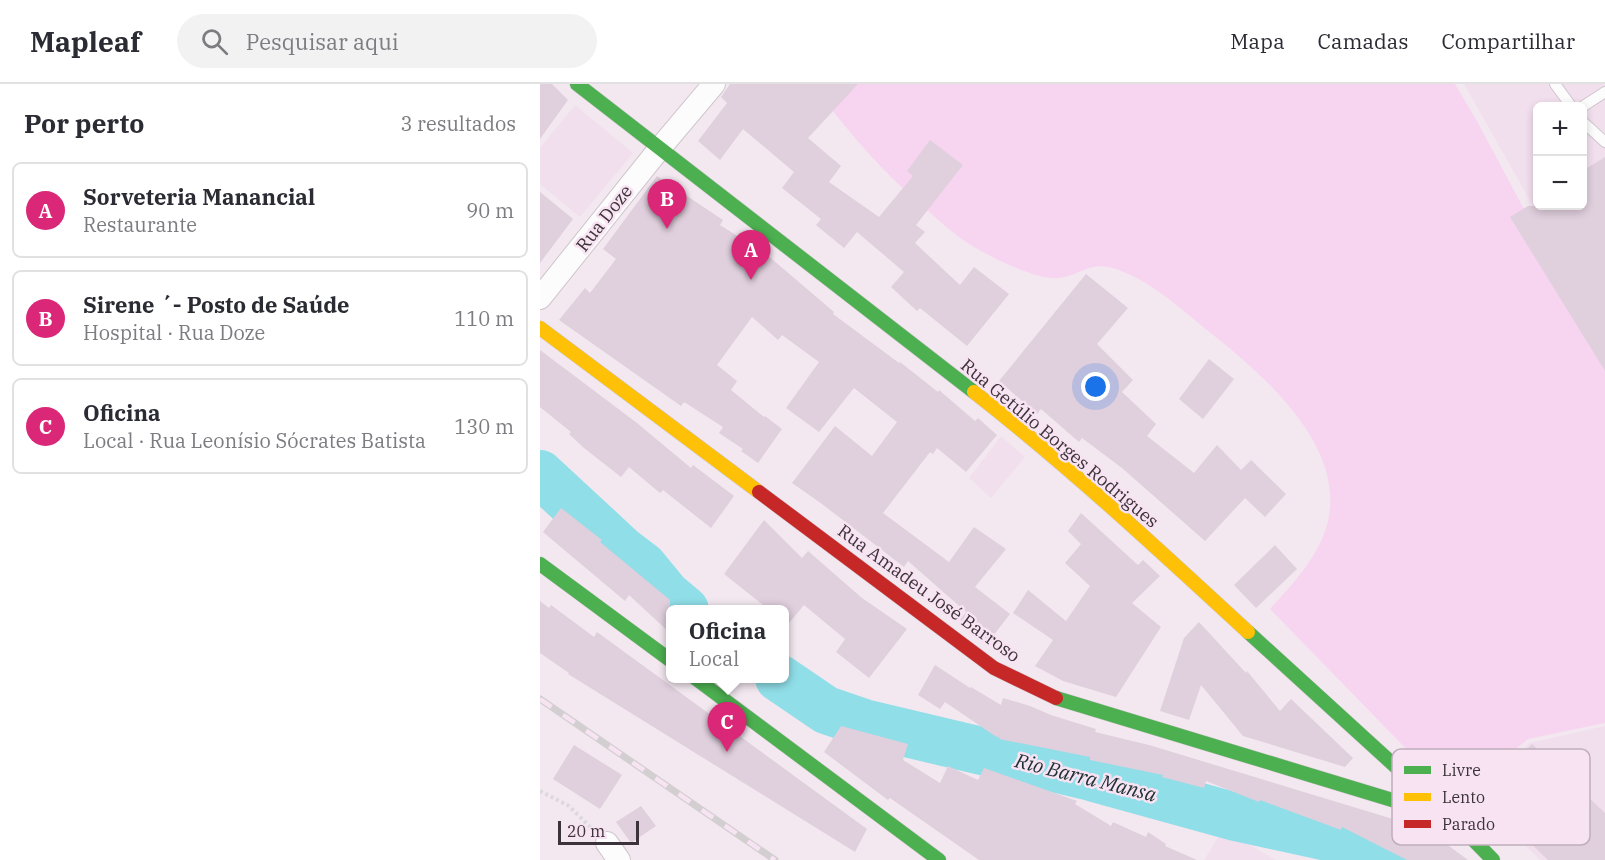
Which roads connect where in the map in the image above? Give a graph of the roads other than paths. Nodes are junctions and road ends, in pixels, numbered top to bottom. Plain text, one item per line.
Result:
1 (577, 84) edge
2 (714, 84) edge
3 (1556, 84) edge
4 (1605, 93) edge
5 (1568, 102) edge
6 (1587, 104) edge
7 (1587, 126) edge
8 (1605, 142) edge
9 (660, 148) junction
10 (540, 298) edge
11 (540, 327) edge
12 (540, 564) edge
13 (666, 657) edge
14 (702, 683) edge
15 (1392, 763) edge
16 (1392, 800) edge
17 (1478, 845) edge
18 (939, 860) edge
19 (1492, 860) edge

1 - 9 street, Rua Getúlio Borges Rodrigues
2 - 9 street, Rua Doze
3 - 5 lane
4 - 6 lane
7 - 8 lane
9 - 10 street, Rua Doze
9 - 15 street, Rua Getúlio Borges Rodrigues
11 - 16 street, Rua Amadeu José Barroso
12 - 13 street
14 - 18 street
17 - 19 street, Rua Getúlio Borges Rodrigues

